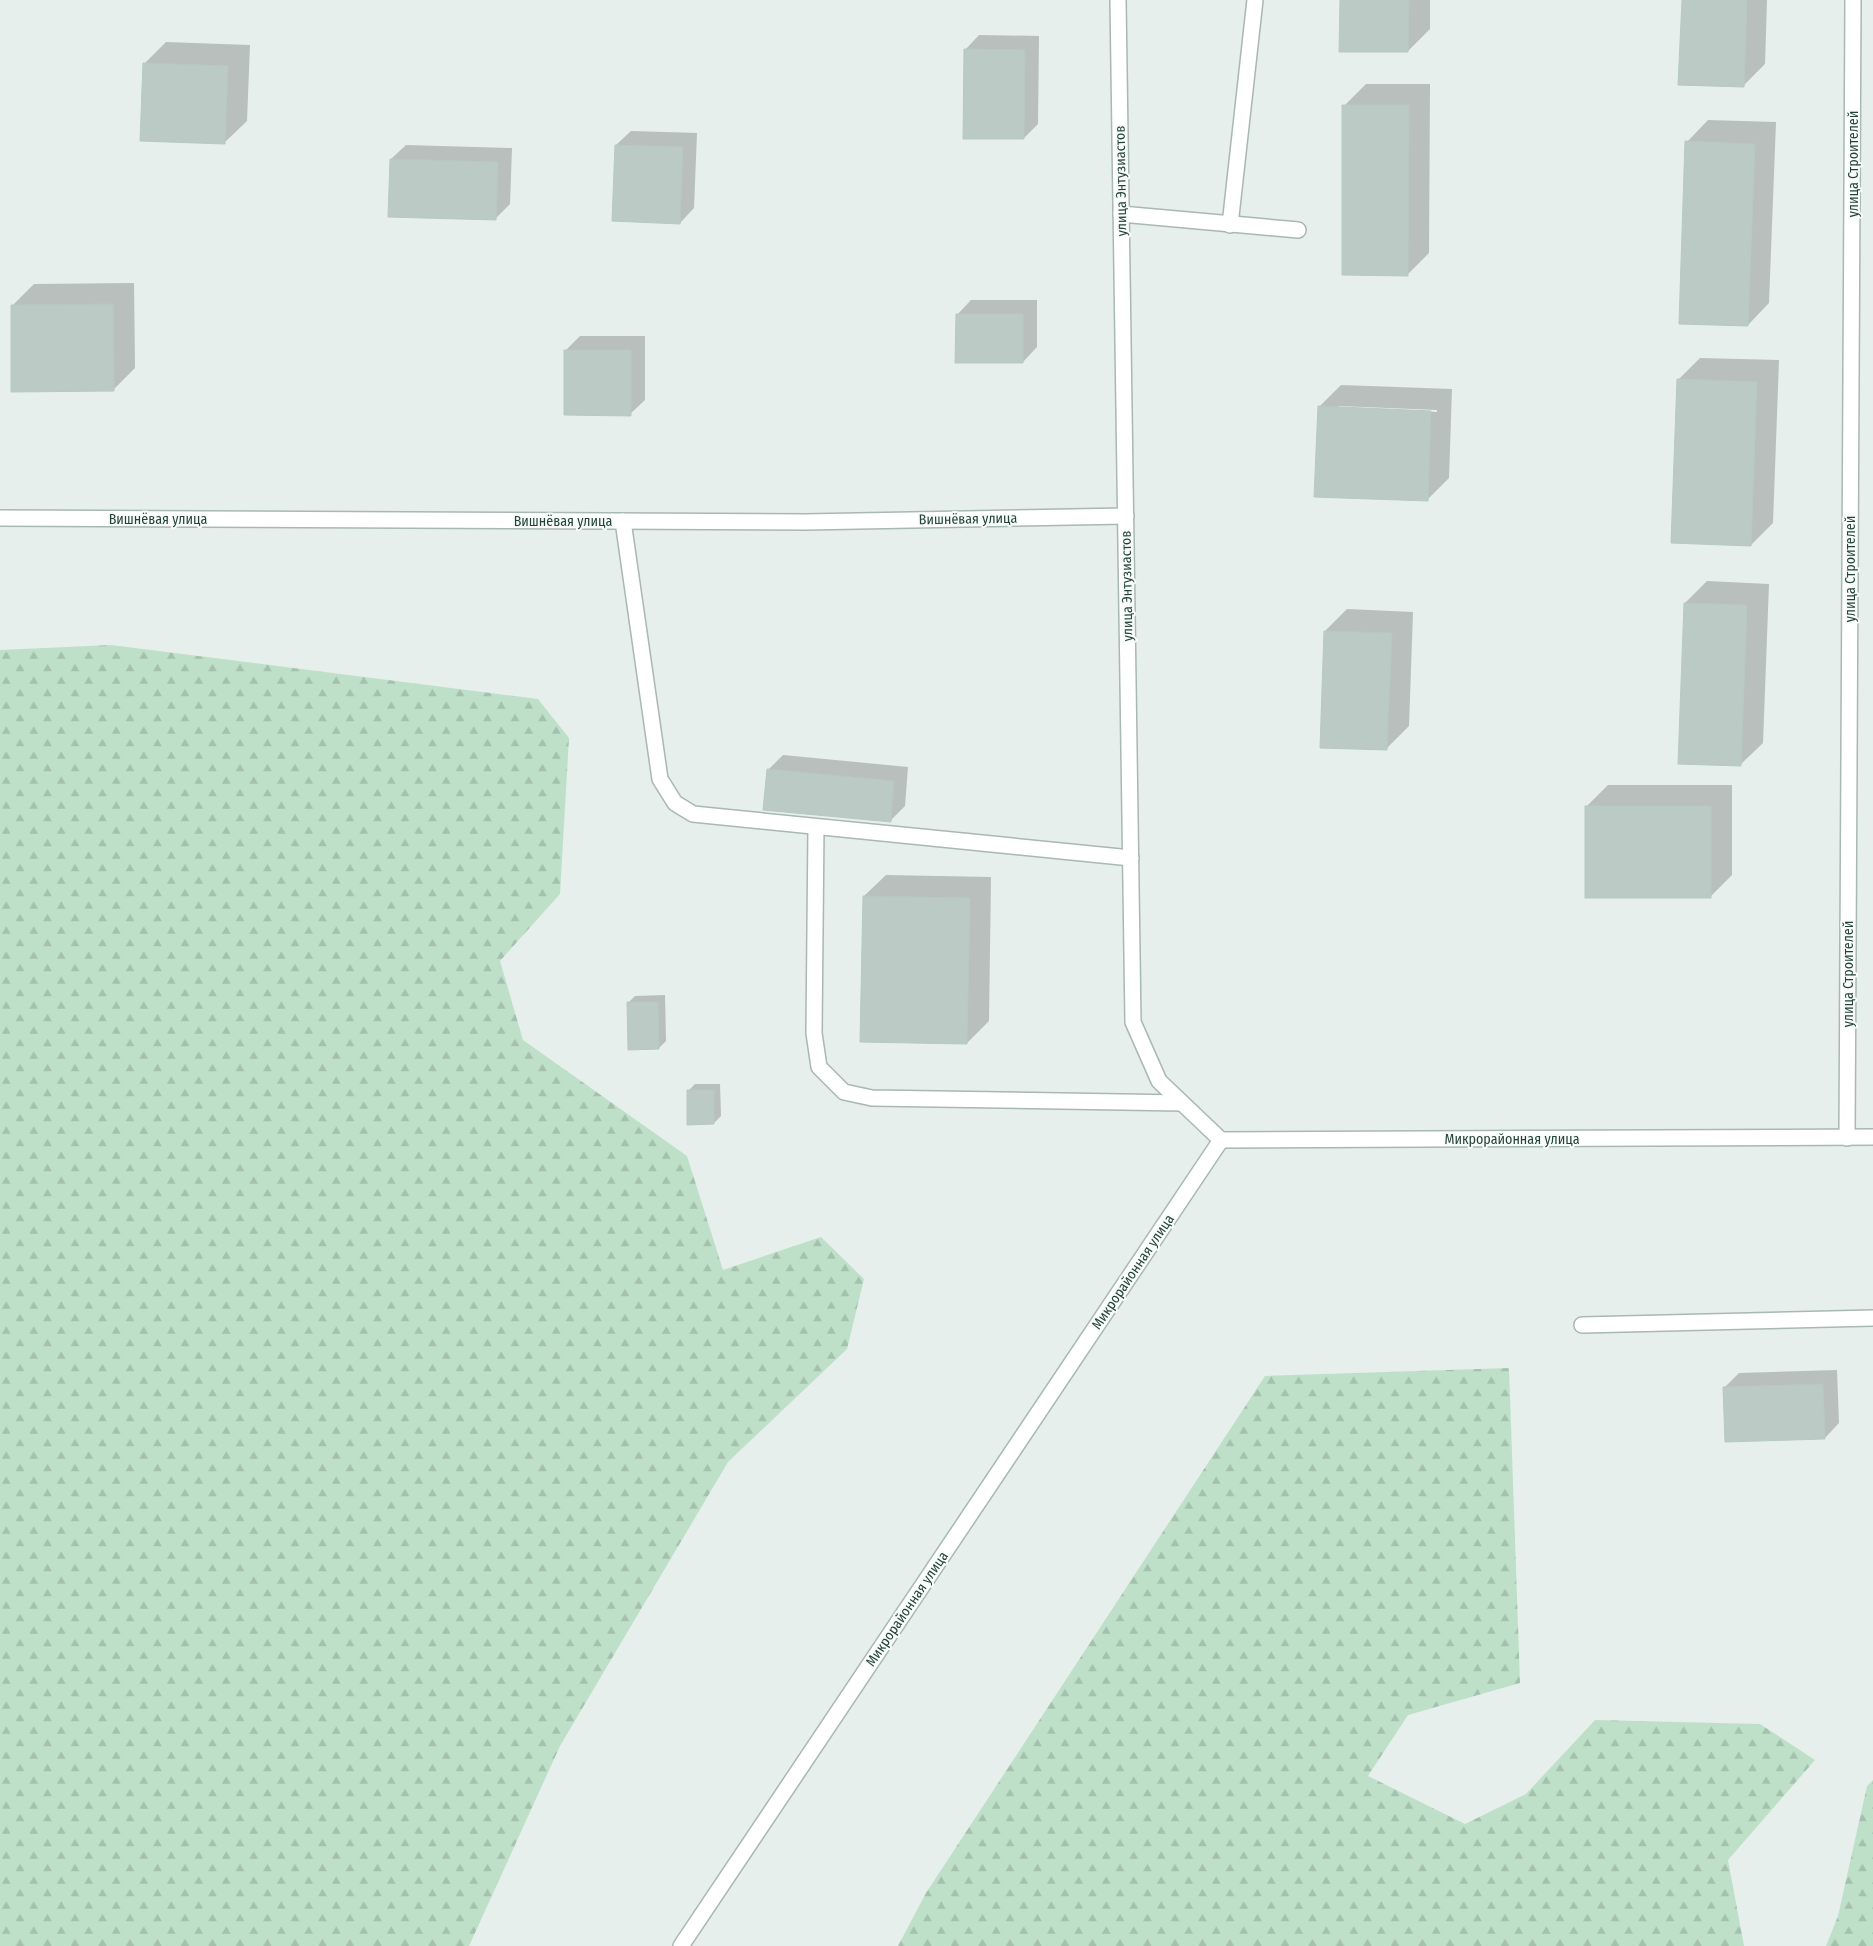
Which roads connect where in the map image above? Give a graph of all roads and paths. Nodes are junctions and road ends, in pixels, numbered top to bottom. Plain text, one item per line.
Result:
1 (1118, 0) edge
2 (1255, 0) edge
3 (1853, 0) edge
4 (1121, 214) junction
5 (1230, 225) junction
6 (1298, 230) dead end
7 (1126, 516) junction
8 (0, 518) edge
9 (623, 521) junction
10 (816, 826) junction
11 (1131, 858) junction
12 (1182, 1103) junction
13 (1873, 1137) edge
14 (1848, 1138) junction
15 (1221, 1140) junction
16 (1873, 1318) edge
17 (1582, 1325) dead end
18 (681, 1946) edge

1 - 4 street, улица Энтузиастов
2 - 5 street
3 - 14 street, улица Строителей
4 - 5 street
4 - 7 street, улица Энтузиастов
5 - 6 street
7 - 9 street, Вишнёвая улица
7 - 11 street, улица Энтузиастов
8 - 9 street, Вишнёвая улица
9 - 10 street
10 - 11 street
10 - 12 street
11 - 12 street, улица Энтузиастов
12 - 15 street, улица Энтузиастов
13 - 14 street, Микрорайонная улица
14 - 15 street, Микрорайонная улица
15 - 18 street, Микрорайонная улица
16 - 17 street

